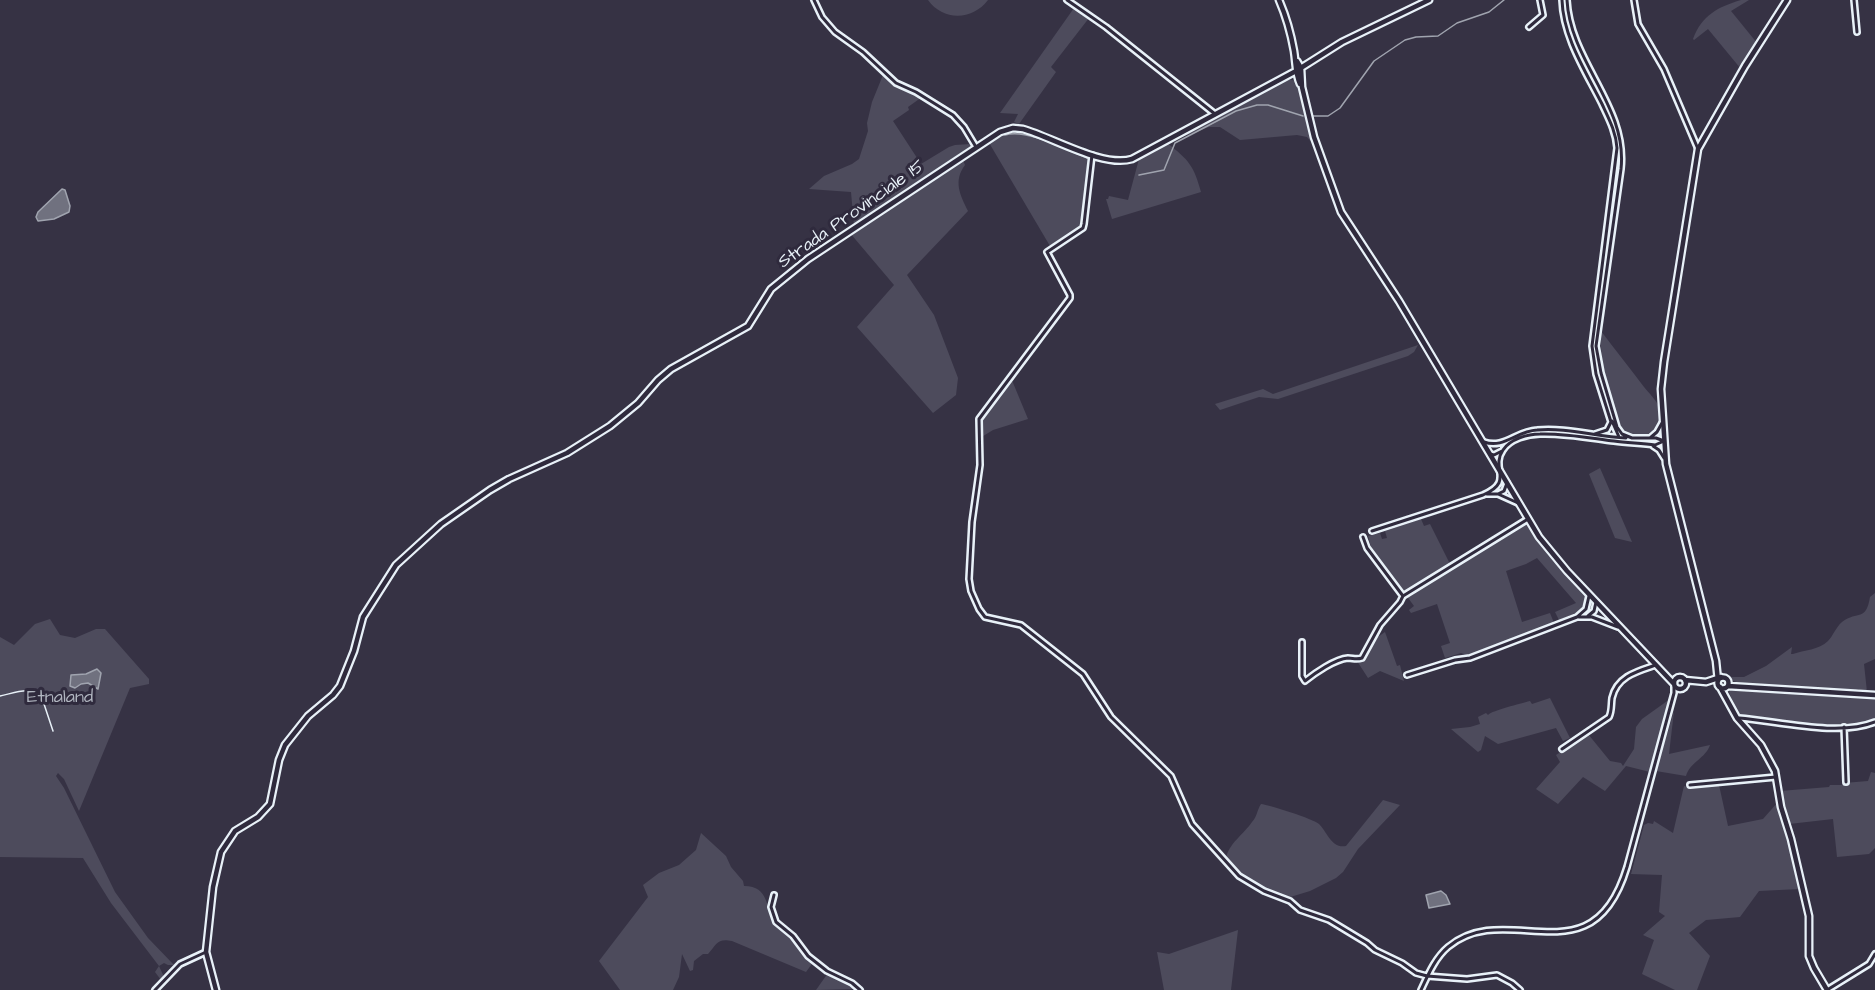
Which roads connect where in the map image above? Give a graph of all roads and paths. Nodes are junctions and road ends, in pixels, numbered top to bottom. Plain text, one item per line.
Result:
1 (814, 0) edge
2 (1067, 0) edge
3 (1279, 0) edge
4 (1429, 0) edge
5 (1540, 0) edge
6 (1562, 0) edge
7 (1567, 0) edge
8 (1634, 0) edge
9 (1787, 0) edge
10 (1854, 0) edge
11 (1529, 27) dead end
12 (1857, 32) dead end
13 (1301, 67) junction
14 (1288, 76) junction
15 (1298, 80) junction
16 (1302, 87) junction
17 (1216, 115) junction
18 (976, 147) junction
19 (1698, 149) junction
20 (1092, 154) junction
21 (1608, 411) junction
22 (1662, 423) junction
23 (1617, 427) junction
24 (1595, 434) junction
25 (1619, 438) junction
26 (1650, 438) junction
27 (1607, 440) junction
28 (1631, 440) junction
29 (1482, 441) junction
30 (1664, 441) junction
31 (1648, 444) junction
32 (1499, 445) junction
33 (1503, 450) junction
34 (1490, 454) junction
35 (1666, 464) junction
36 (1500, 471) junction
37 (1507, 485) junction
38 (1495, 489) junction
39 (1498, 494) junction
40 (1483, 495) junction
41 (1519, 504) junction
42 (1528, 519) junction
43 (1372, 531) dead end
44 (1363, 537) dead end
45 (1589, 594) junction
46 (1403, 596) junction
47 (1597, 604) junction
48 (1586, 609) junction
49 (1587, 616) junction
50 (1577, 617) junction
51 (1621, 628) junction
52 (1302, 642) dead end
53 (1656, 665) junction
54 (1664, 673) junction
55 (1407, 675) dead end
56 (1677, 678) junction
57 (1685, 680) junction
58 (1723, 682) junction
59 (1674, 685) junction
60 (1685, 687) junction
61 (1875, 695) edge
62 (1737, 718) junction
63 (1875, 722) edge
64 (1844, 727) junction
65 (1562, 749) dead end
66 (1776, 777) junction
67 (1846, 782) dead end
68 (1690, 785) dead end
69 (774, 895) dead end
70 (206, 952) junction
71 (1875, 954) edge
72 (1427, 976) junction
73 (155, 990) edge
74 (216, 990) edge
75 (860, 990) edge
76 (1421, 990) edge
77 (1520, 990) edge
78 (1827, 990) edge

1 - 18 street
2 - 17 street
3 - 13 street
4 - 13 street
5 - 11 street
6 - 21 street
7 - 23 street
8 - 19 street
9 - 19 street
10 - 12 street
13 - 14 street
13 - 15 street
13 - 16 street
14 - 15 street
14 - 17 street
15 - 16 street
16 - 29 street
17 - 20 street
18 - 20 street, Strada Provinciale 15
18 - 70 street, Strada Provinciale 15
19 - 22 street
20 - 72 street
21 - 24 street
21 - 25 street
22 - 26 street
22 - 30 street
23 - 25 street
23 - 28 street
24 - 25 street
24 - 32 street
25 - 27 street
25 - 28 street
26 - 28 street
26 - 30 street
27 - 28 street
27 - 33 street
28 - 31 street
29 - 32 street
29 - 34 street
30 - 31 street
30 - 35 street
31 - 35 street
32 - 34 street
33 - 34 street
33 - 36 street
34 - 36 street
35 - 58 street
36 - 37 street
36 - 38 street
37 - 38 street
37 - 39 street
37 - 41 street
38 - 40 street
39 - 40 street
39 - 41 street
40 - 43 street
41 - 42 street
42 - 45 street
42 - 46 street
44 - 46 street
45 - 47 street
45 - 48 street
46 - 52 street
47 - 48 street
47 - 49 street
47 - 51 street
48 - 50 street
49 - 50 street
49 - 51 street
50 - 55 street
51 - 53 street
53 - 54 street
53 - 65 street
54 - 56 street
54 - 59 street
56 - 57 street
56 - 59 street
57 - 58 street
57 - 60 street
58 - 60 street
58 - 61 street
58 - 62 street
59 - 60 street
59 - 72 street
62 - 64 street
62 - 66 street
63 - 64 street
64 - 67 street
66 - 68 street
66 - 78 street
69 - 75 street
70 - 73 street
70 - 74 street, Strada Provinciale 15
71 - 78 street
72 - 76 street
72 - 77 street

